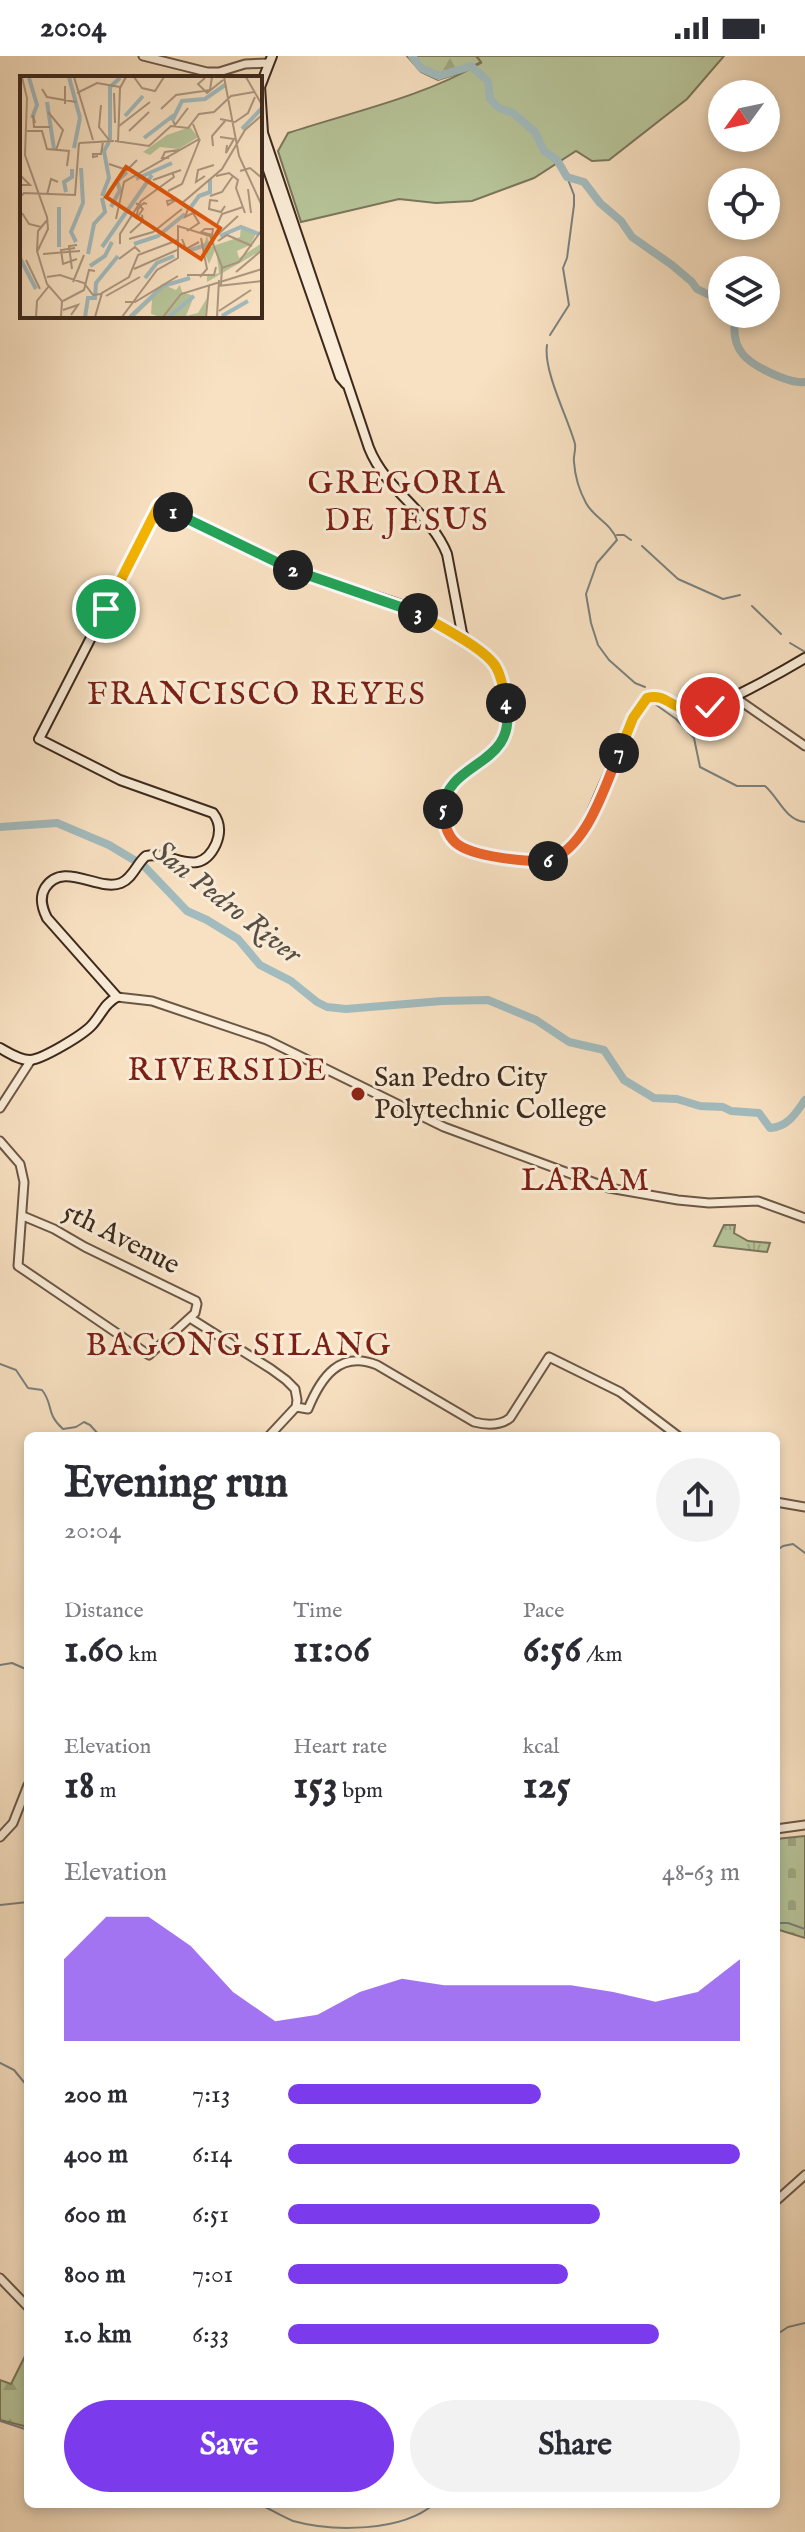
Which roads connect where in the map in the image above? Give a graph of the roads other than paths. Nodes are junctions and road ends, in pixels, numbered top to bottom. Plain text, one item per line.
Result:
1 (143, 56) edge
2 (155, 56) edge
3 (269, 63) edge
4 (214, 72) junction
5 (262, 127) edge
6 (262, 153) edge
7 (349, 388) junction
8 (461, 628) junction
9 (451, 633) junction
10 (466, 642) junction
11 (804, 659) edge
12 (733, 696) junction
13 (805, 746) edge
14 (117, 997) junction
15 (0, 1048) edge
16 (31, 1060) junction
17 (0, 1108) edge
18 (0, 1141) edge
19 (23, 1216) junction
20 (805, 1218) edge
21 (190, 1318) junction
22 (297, 1404) junction
23 (272, 1432) edge
24 (673, 1432) edge
25 (780, 1503) edge
26 (805, 1507) edge
27 (24, 1795) edge
28 (805, 1825) edge
29 (780, 1828) edge
30 (0, 1837) edge
31 (805, 2175) edge
32 (780, 2197) edge
33 (0, 2278) edge
34 (24, 2303) edge

1 - 4 street
2 - 4 street
3 - 4 street
5 - 7 main road
6 - 7 main road
7 - 8 main road
8 - 9 main road
8 - 10 main road
9 - 10 main road
9 - 14 main road
10 - 12 main road
11 - 12 main road
12 - 13 street
14 - 16 main road
14 - 20 street
15 - 16 main road
16 - 17 street
18 - 19 street
19 - 21 street, 5th Avenue
19 - 21 street
21 - 22 street
22 - 23 street
22 - 24 street
25 - 26 street
27 - 30 street
28 - 29 street
31 - 32 street
33 - 34 street

